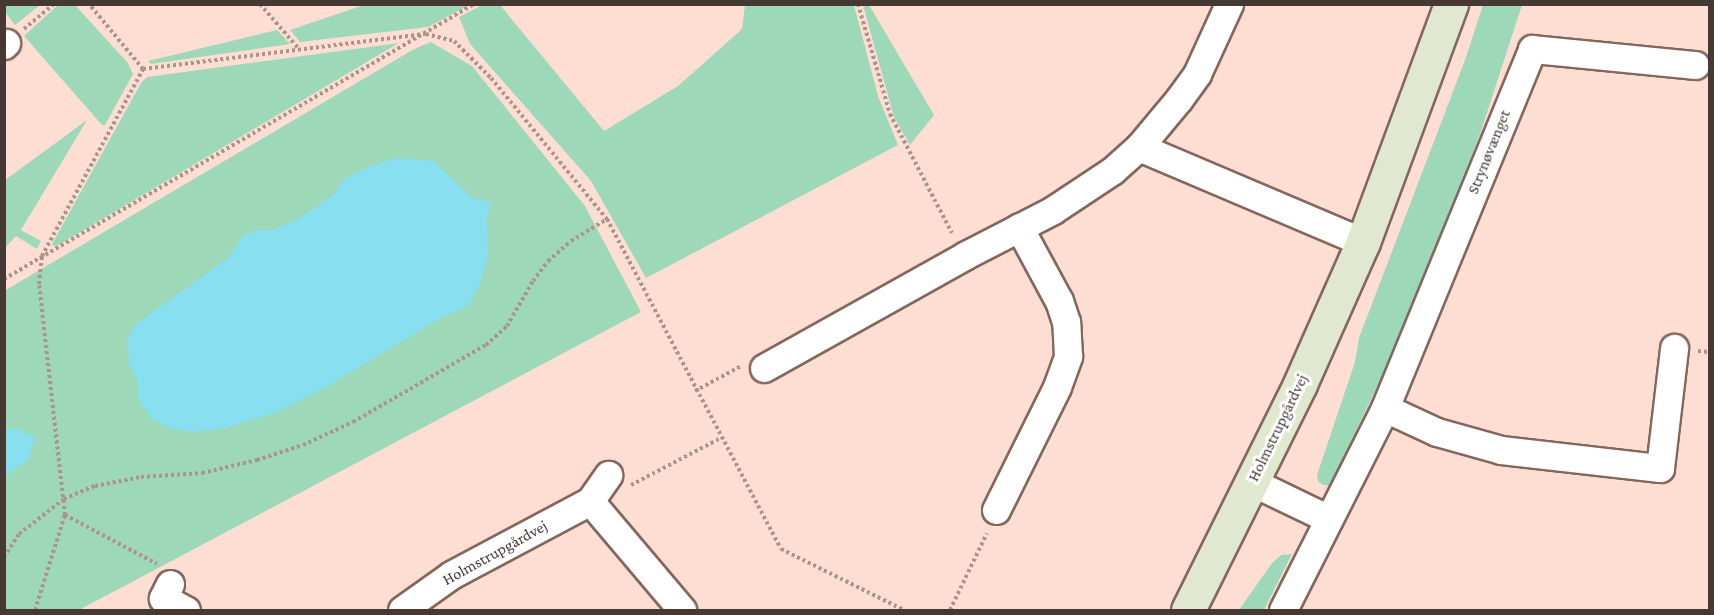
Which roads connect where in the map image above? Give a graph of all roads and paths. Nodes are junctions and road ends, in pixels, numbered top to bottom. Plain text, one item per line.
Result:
1 (54, 4) edge
2 (88, 4) edge
3 (260, 4) edge
4 (474, 4) edge
5 (858, 4) edge
6 (1230, 4) edge
7 (1451, 4) edge
8 (426, 34) junction
9 (5, 44) edge
10 (299, 49) junction
11 (1695, 65) dead end
12 (143, 69) junction
13 (1139, 147) junction
14 (607, 219) junction
15 (1019, 227) junction
16 (1363, 242) junction
17 (42, 256) junction
18 (964, 256) junction
19 (4, 279) edge
20 (1674, 348) dead end
21 (765, 368) joint
22 (695, 391) junction
23 (1385, 408) junction
24 (721, 438) junction
25 (608, 475) joint
26 (1252, 482) junction
27 (64, 499) junction
28 (590, 501) junction
29 (996, 510) joint
30 (65, 515) junction
31 (1329, 519) junction
32 (4, 557) edge
33 (170, 584) joint
34 (35, 610) edge
35 (186, 610) edge
36 (402, 610) edge
37 (682, 610) edge
38 (903, 610) edge
39 (950, 610) edge
40 (1188, 610) edge
41 (1283, 610) edge

1 - 9 path
2 - 12 path
3 - 10 path
4 - 8 path
5 - 18 path
6 - 13 street
7 - 16 street, Holmstrupgårdvej
8 - 10 path
8 - 14 path
8 - 17 path
10 - 12 path
11 - 23 street, Strynøvænget
12 - 17 path
13 - 15 street
13 - 16 street
14 - 22 path
14 - 27 path
15 - 18 street
15 - 29 street
16 - 26 street, Holmstrupgårdvej
17 - 19 path
17 - 27 path
18 - 21 street
20 - 23 street
21 - 22 path
22 - 24 path
23 - 31 street, Strynøvænget
24 - 25 path
24 - 38 path
25 - 28 street, Holmstrupgårdvej
26 - 31 street
26 - 40 street, Holmstrupgårdvej
27 - 30 path
27 - 32 path
28 - 36 street, Holmstrupgårdvej
28 - 37 street
29 - 39 path
30 - 33 path
30 - 34 path
31 - 41 street, Strynøvænget
33 - 35 street

